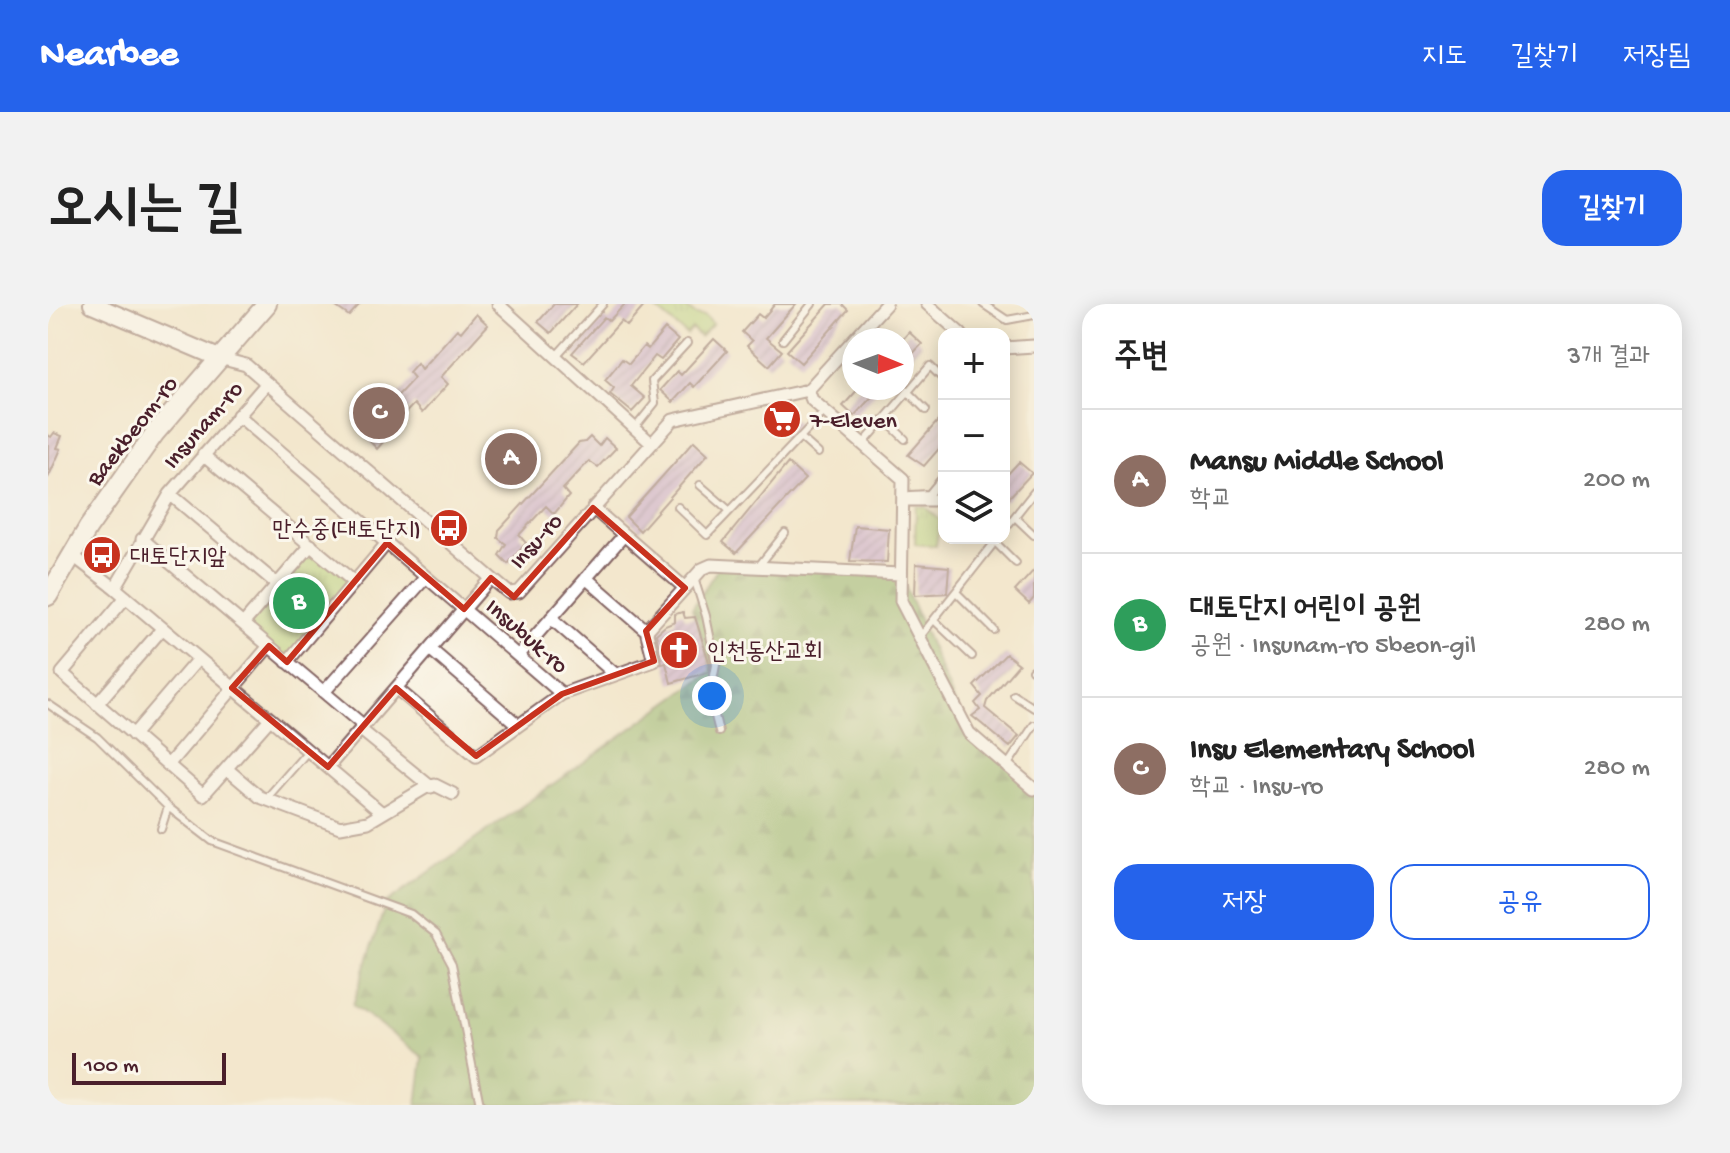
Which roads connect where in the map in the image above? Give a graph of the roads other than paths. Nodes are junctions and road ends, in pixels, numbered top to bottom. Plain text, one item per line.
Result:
1 (92, 304) edge
2 (267, 304) edge
3 (498, 304) edge
4 (603, 304) edge
5 (812, 304) edge
6 (886, 304) edge
7 (927, 304) edge
8 (983, 304) edge
9 (1034, 315) edge
10 (954, 328) edge
11 (783, 340) dead end
12 (687, 343) dead end
13 (1034, 346) edge
14 (1010, 348) edge
15 (556, 356) junction
16 (219, 358) junction
17 (938, 374) edge
18 (267, 383) junction
19 (914, 385) edge
20 (808, 390) junction
21 (914, 398) edge
22 (901, 400) edge
23 (926, 410) dead end
24 (825, 411) junction
25 (238, 415) junction
26 (884, 419) junction
27 (635, 428) junction
28 (800, 437) junction
29 (905, 439) dead end
30 (651, 443) junction
31 (863, 444) junction
32 (818, 453) dead end
33 (203, 455) junction
34 (700, 485) dead end
35 (938, 488) edge
36 (1034, 492) edge
37 (170, 494) junction
38 (903, 497) junction
39 (933, 500) dead end
40 (678, 507) dead end
41 (593, 508) junction
42 (730, 511) junction
43 (1015, 517) junction
44 (1010, 523) edge
45 (785, 533) dead end
46 (624, 535) junction
47 (1034, 535) edge
48 (142, 539) junction
49 (387, 543) junction
50 (993, 544) edge
51 (999, 544) edge
52 (311, 545) junction
53 (1016, 563) dead end
54 (64, 565) junction
55 (758, 567) junction
56 (900, 574) junction
57 (426, 577) junction
58 (491, 578) junction
59 (586, 578) junction
60 (694, 578) junction
61 (354, 582) junction
62 (277, 584) junction
63 (115, 588) junction
64 (685, 588) junction
65 (956, 592) junction
66 (48, 596) edge
67 (126, 597) junction
68 (464, 609) junction
69 (551, 618) junction
70 (934, 620) junction
71 (243, 624) junction
72 (162, 629) junction
73 (994, 630) dead end
74 (647, 631) junction
75 (920, 637) junction
76 (269, 646) junction
77 (430, 649) junction
78 (518, 656) junction
79 (972, 656) dead end
80 (198, 659) junction
81 (287, 662) junction
82 (615, 674) junction
83 (232, 688) junction
84 (396, 688) junction
85 (324, 692) junction
86 (562, 694) junction
87 (1014, 695) dead end
88 (48, 704) edge
89 (97, 704) junction
90 (1034, 708) edge
91 (269, 720) junction
92 (518, 725) junction
93 (1034, 725) edge
94 (362, 728) junction
95 (719, 732) dead end
96 (133, 735) junction
97 (308, 751) junction
98 (168, 765) junction
99 (1007, 766) junction
100 (328, 767) junction
101 (227, 769) junction
102 (431, 787) junction
103 (1034, 789) edge
104 (453, 794) dead end
105 (266, 799) junction
106 (168, 807) junction
107 (382, 813) junction
108 (161, 829) dead end
109 (480, 1105) edge

1 - 16 main road
2 - 16 main road, Baekbeom-ro
3 - 15 street
4 - 15 lane
5 - 11 lane
6 - 20 street
7 - 10 street
8 - 9 lane
12 - 27 lane
13 - 14 street
15 - 27 street
16 - 18 street, Insu-ro
16 - 54 main road, Baekbeom-ro
17 - 19 lane
18 - 25 street, Insunam-ro
18 - 58 street, Insu-ro
20 - 24 street
20 - 30 street, Insu-ro
21 - 23 lane
22 - 26 lane
24 - 28 lane
24 - 31 street
25 - 33 street, Insunam-ro
25 - 49 street
26 - 29 lane
26 - 31 lane
27 - 30 street
28 - 32 lane
28 - 42 lane
30 - 41 street, Insu-ro
31 - 38 street
33 - 37 street, Insunam-ro
33 - 52 street
34 - 42 lane
35 - 38 lane
36 - 43 lane
37 - 48 street, Insunam-ro
37 - 62 street, Insunam-ro
38 - 39 street
38 - 56 street
40 - 42 lane
41 - 46 street
41 - 58 street, Insu-ro
43 - 44 lane
43 - 47 lane
45 - 55 lane
46 - 59 street
46 - 64 street
48 - 63 street, Insunam-ro
48 - 71 street
49 - 57 street
49 - 61 street
50 - 65 lane
51 - 53 lane
52 - 61 street
52 - 62 street
54 - 63 street
54 - 66 main road, Baekbeom-ro
55 - 56 street
55 - 60 street
56 - 75 street
57 - 68 street
57 - 85 street
58 - 68 street, Insubuk-ro
59 - 69 street
59 - 74 street
60 - 64 street
60 - 95 lane
61 - 81 street
62 - 71 street
63 - 67 street
64 - 74 street
65 - 70 lane
65 - 73 lane
67 - 72 street
67 - 89 street
68 - 77 street, Insubuk-ro
68 - 78 street, Insubuk-ro
69 - 78 street
69 - 82 street
70 - 75 lane
70 - 79 lane
71 - 76 street
72 - 80 street
72 - 89 street
74 - 82 street
75 - 99 street
76 - 81 street
76 - 83 street
77 - 84 street, Insubuk-ro
77 - 92 street
78 - 86 street, Insubuk-ro
80 - 83 street
80 - 96 street
81 - 85 street
82 - 86 street
83 - 91 street
83 - 98 street
84 - 92 street
84 - 94 street, Insubuk-ro
85 - 94 street
86 - 92 street
87 - 90 lane
88 - 106 lane
89 - 96 street
91 - 97 street
91 - 101 street
93 - 99 lane
94 - 100 street, Insubuk-ro
94 - 102 street
96 - 98 street
97 - 100 street
97 - 105 lane
98 - 101 street
99 - 103 street
100 - 107 street
101 - 105 street
102 - 104 street
102 - 107 street
105 - 107 street
106 - 108 lane
106 - 109 lane

